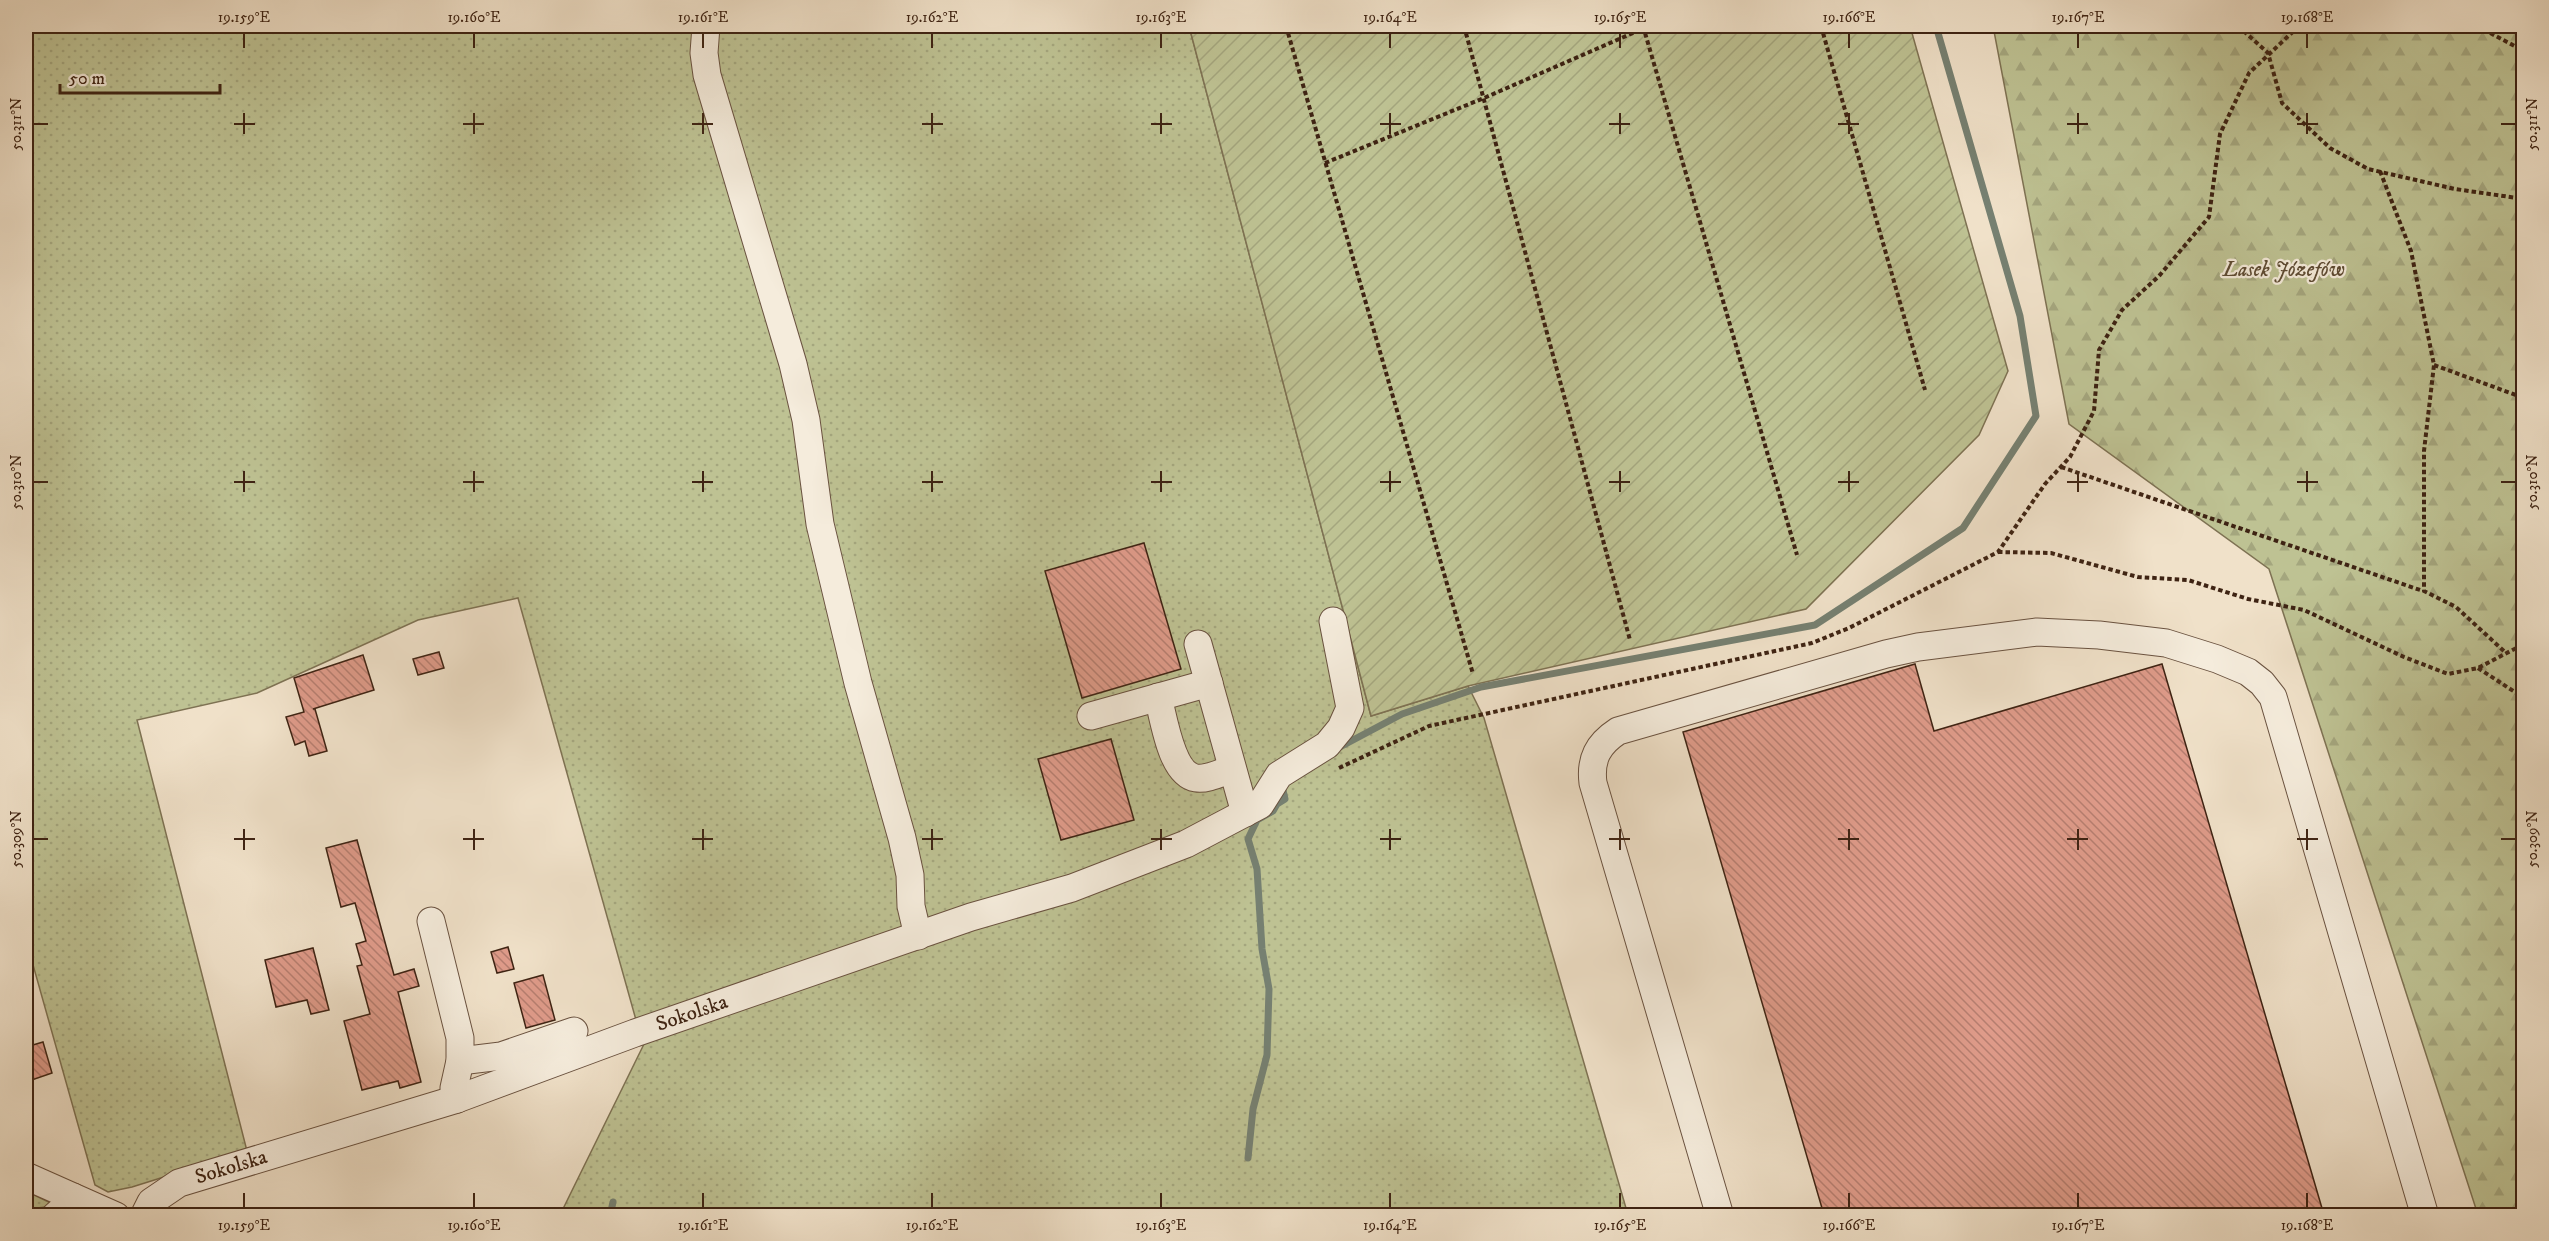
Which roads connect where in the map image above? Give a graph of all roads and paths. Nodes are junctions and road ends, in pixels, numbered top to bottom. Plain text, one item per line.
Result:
1 (706, 26) edge
2 (1286, 26) edge
3 (1464, 26) edge
4 (1649, 26) edge
5 (1821, 26) edge
6 (2238, 26) edge
7 (2299, 26) edge
8 (2477, 26) edge
9 (1644, 27) edge
10 (2523, 51) edge
11 (2268, 53) junction
12 (1484, 98) junction
13 (1325, 163) junction
14 (2380, 171) junction
15 (2523, 199) edge
16 (2434, 365) junction
17 (1925, 390) dead end
18 (2523, 398) edge
19 (2061, 467) junction
20 (1998, 552) junction
21 (1797, 555) dead end
22 (2424, 591) junction
23 (1333, 621) dead end
24 (1630, 640) dead end
25 (1198, 644) dead end
26 (2523, 644) edge
27 (2506, 653) junction
28 (2478, 668) junction
29 (1473, 674) dead end
30 (1209, 683) junction
31 (1158, 697) junction
32 (2523, 698) edge
33 (1091, 716) dead end
34 (1232, 769) junction
35 (1334, 771) dead end
36 (1245, 813) junction
37 (431, 921) dead end
38 (918, 936) junction
39 (574, 1030) dead end
40 (460, 1061) junction
41 (457, 1098) junction
42 (26, 1176) edge
43 (64, 1206) edge
44 (116, 1215) edge
45 (144, 1215) edge
46 (1720, 1215) edge
47 (2425, 1215) edge

1 - 38 street
2 - 13 path
3 - 12 path
4 - 9 path
5 - 17 path
6 - 11 path
7 - 11 path
8 - 10 path
9 - 12 path
9 - 21 path
11 - 14 path
11 - 19 path
12 - 13 path
12 - 24 path
13 - 29 path
14 - 15 path
14 - 16 path
16 - 18 path
16 - 22 path
19 - 20 path
19 - 22 path
20 - 28 path
20 - 35 path
22 - 27 path
23 - 36 street, Sokolska
25 - 30 street
26 - 27 path
27 - 28 path
28 - 32 path
30 - 31 street
30 - 34 street
31 - 33 street
31 - 34 street
34 - 36 street
36 - 38 street, Sokolska
37 - 40 street
38 - 41 street, Sokolska
39 - 40 street
40 - 41 street
41 - 45 street, Sokolska
42 - 43 street
43 - 44 street
46 - 47 street

